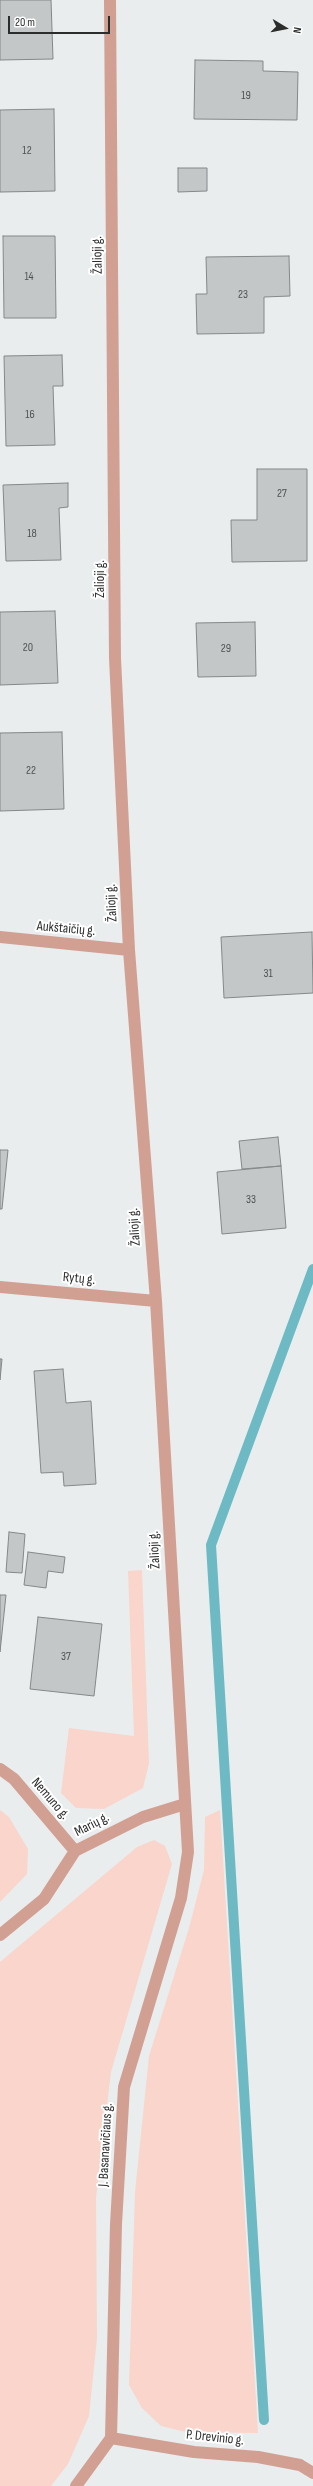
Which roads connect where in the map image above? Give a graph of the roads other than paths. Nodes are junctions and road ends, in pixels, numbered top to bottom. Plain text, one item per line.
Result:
1 (110, 0) edge
2 (0, 937) edge
3 (129, 950) junction
4 (0, 1287) edge
5 (156, 1301) junction
6 (0, 1769) edge
7 (185, 1804) junction
8 (75, 1851) junction
9 (0, 1935) edge
10 (111, 2438) junction
11 (313, 2473) edge
12 (76, 2486) edge

1 - 3 street, Žalioji g.
2 - 3 street, Aukštaičių g.
3 - 5 street, Žalioji g.
4 - 5 street, Rytų g.
5 - 7 street, Žalioji g.
6 - 8 street, Nemuno g.
7 - 8 street, Marių g.
7 - 10 street, J. Basanavičiaus g.
8 - 9 street, Marių g.
10 - 11 street, P. Drevinio g.
10 - 12 street

